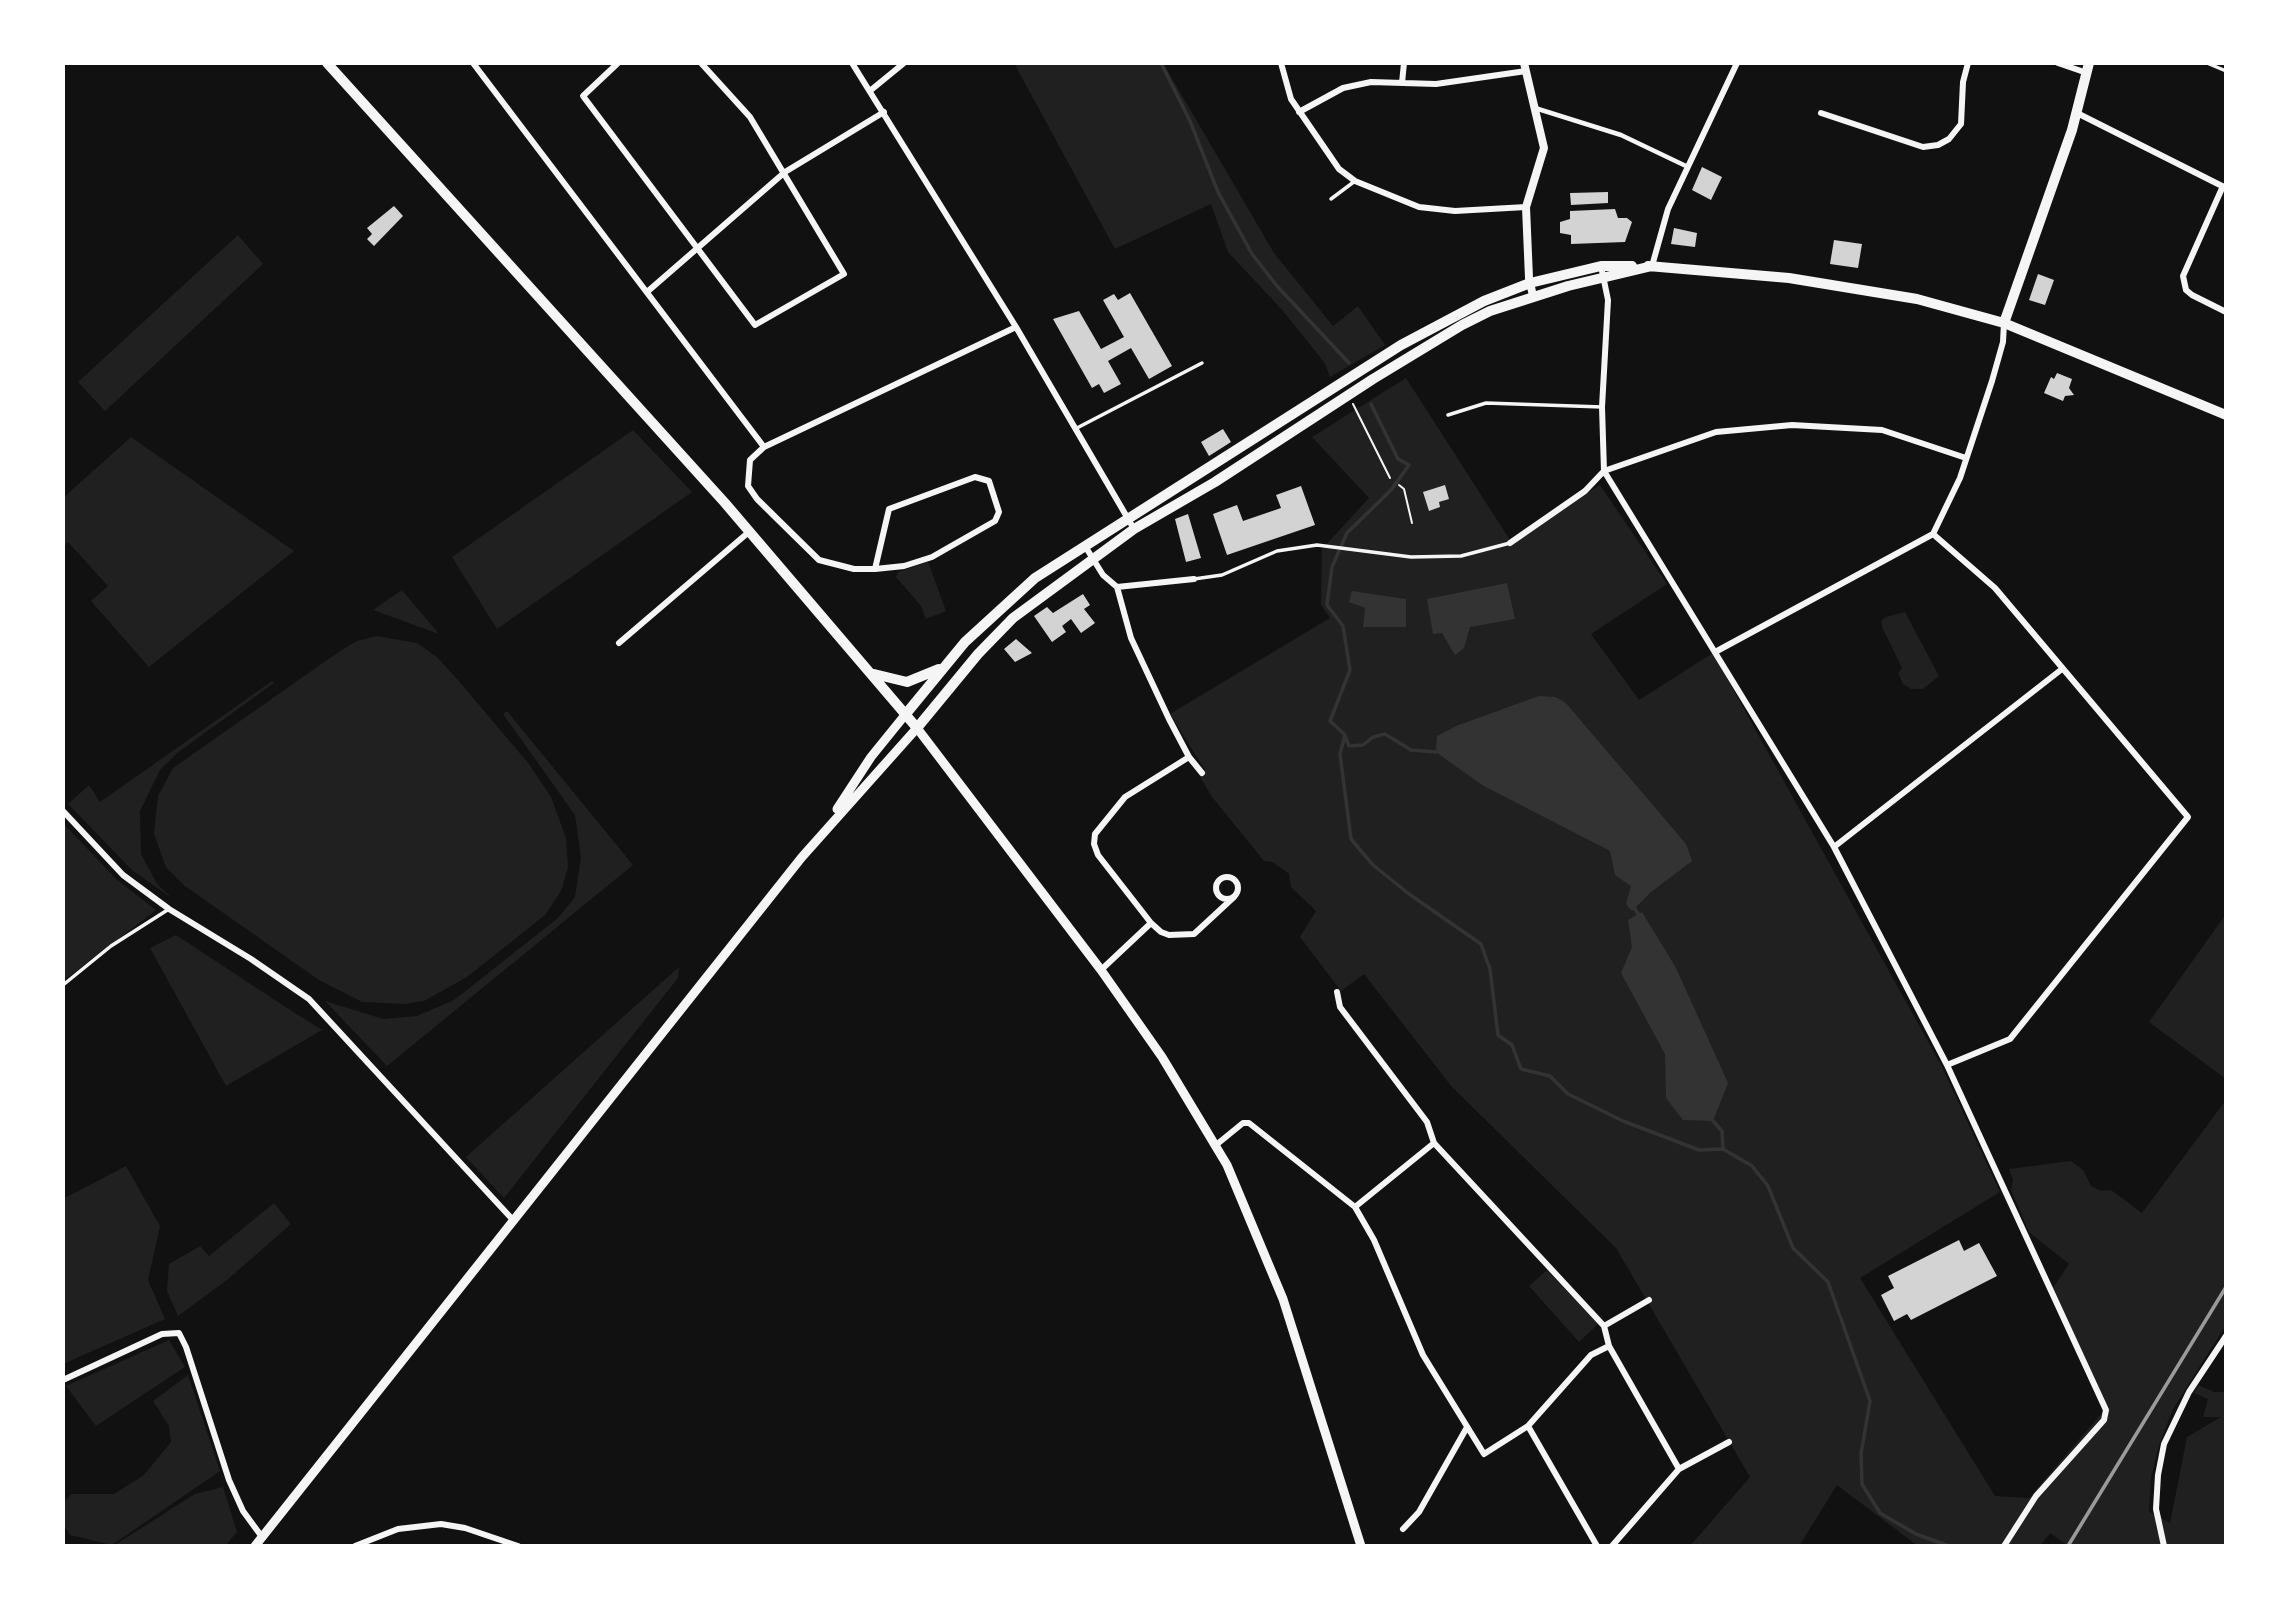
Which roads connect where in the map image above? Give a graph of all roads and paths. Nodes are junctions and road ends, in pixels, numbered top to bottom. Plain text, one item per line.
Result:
1 (327, 63) edge
2 (473, 63) edge
3 (618, 63) edge
4 (701, 63) edge
5 (852, 63) edge
6 (904, 63) edge
7 (1281, 63) edge
8 (1404, 63) edge
9 (1737, 63) edge
10 (1968, 63) edge
11 (2058, 63) edge
12 (2207, 63) edge
13 (1525, 67) edge
14 (2088, 68) edge
15 (2226, 71) edge
16 (1402, 83) junction
17 (871, 90) junction
18 (1533, 108) junction
19 (884, 112) junction
20 (1299, 112) junction
21 (1821, 113) dead end
22 (2077, 113) junction
23 (1688, 167) junction
24 (785, 172) junction
25 (1355, 181) junction
26 (2225, 187) edge
27 (1331, 199) dead end
28 (1527, 207) junction
29 (697, 246) junction
30 (1651, 266) junction
31 (1603, 272) junction
32 (1530, 283) junction
33 (646, 292) junction
34 (1533, 296) junction
35 (2226, 312) edge
36 (2004, 323) junction
37 (1016, 327) junction
38 (1202, 363) dead end
39 (1353, 403) dead end
40 (1602, 407) junction
41 (1448, 415) dead end
42 (2226, 415) edge
43 (1075, 429) junction
44 (764, 447) junction
45 (1966, 458) junction
46 (1604, 471) junction
47 (1390, 478) dead end
48 (1399, 485) dead end
49 (1128, 520) junction
50 (1412, 523) dead end
51 (1134, 529) junction
52 (750, 531) junction
53 (1933, 534) junction
54 (1510, 543) joint
55 (1085, 546) junction
56 (1093, 559) junction
57 (875, 569) junction
58 (1194, 579) joint
59 (1117, 587) junction
60 (619, 643) dead end
61 (1717, 651) junction
62 (943, 667) junction
63 (2062, 669) junction
64 (873, 673) junction
65 (905, 715) junction
66 (917, 728) junction
67 (1189, 757) junction
68 (1202, 773) dead end
69 (63, 811) edge
70 (821, 834) junction
71 (1834, 847) junction
72 (1234, 897) dead end
73 (169, 909) junction
74 (1151, 923) junction
75 (1101, 970) junction
76 (63, 985) edge
77 (1337, 992) dead end
78 (1947, 1065) junction
79 (1434, 1143) junction
80 (1216, 1146) junction
81 (1355, 1207) junction
82 (513, 1220) junction
83 (1650, 1300) dead end
84 (1604, 1326) junction
85 (2226, 1336) edge
86 (1609, 1346) junction
87 (63, 1380) edge
88 (1528, 1426) junction
89 (1465, 1429) junction
90 (1729, 1442) dead end
91 (1679, 1469) junction
92 (1403, 1529) dead end
93 (261, 1537) junction
94 (255, 1546) edge
95 (355, 1546) edge
96 (517, 1546) edge
97 (1361, 1546) edge
98 (1597, 1546) edge
99 (1612, 1546) edge
100 (2004, 1546) edge
101 (2164, 1546) edge

1 - 52 main road
2 - 33 street
3 - 29 street
4 - 24 street
5 - 17 street
6 - 17 street
7 - 20 street
8 - 16 street
9 - 23 street
10 - 21 street
11 - 14 street
12 - 15 lane
13 - 16 street
13 - 18 street
14 - 22 main road
16 - 20 street
17 - 19 street
18 - 23 street
18 - 28 street
19 - 24 street
19 - 37 street
20 - 25 street
22 - 26 street
22 - 36 main road
23 - 30 street
24 - 29 street
24 - 29 street
25 - 27 lane
25 - 28 street
26 - 35 street
28 - 32 street
29 - 33 street
30 - 31 main road
30 - 36 main road
31 - 32 main road
31 - 34 main road
31 - 40 street
32 - 34 street
32 - 49 main road
33 - 44 street
34 - 51 main road
36 - 42 main road
36 - 45 street
37 - 43 street
37 - 44 street
38 - 43 lane
39 - 47 path
40 - 41 lane
40 - 46 street
43 - 49 street
44 - 57 street
45 - 46 street
45 - 53 street
46 - 54 street
46 - 61 street
48 - 50 path
49 - 51 street
49 - 55 main road
51 - 56 main road
52 - 60 street
52 - 64 main road
53 - 61 street
53 - 63 street
54 - 58 lane
55 - 56 street
55 - 62 main road
56 - 59 street
56 - 66 main road
57 - 57 street
58 - 59 street
59 - 67 street
61 - 71 street
62 - 64 main road
62 - 65 main road
63 - 71 street
63 - 78 street
64 - 65 main road
65 - 66 main road
65 - 70 main road
66 - 70 main road
66 - 75 main road
67 - 68 street
67 - 74 street
69 - 73 street
70 - 82 main road
71 - 78 street
72 - 74 street
73 - 76 lane
73 - 82 street
74 - 75 street
75 - 80 main road
77 - 79 street
78 - 100 street
79 - 81 street
79 - 84 street
80 - 81 street
80 - 97 main road
81 - 89 street
82 - 93 main road
83 - 84 street
84 - 86 street
85 - 101 street
86 - 88 street
86 - 91 street
87 - 93 street
88 - 89 street
88 - 98 street
89 - 92 street
90 - 91 street
91 - 99 street
93 - 94 main road
95 - 96 street

